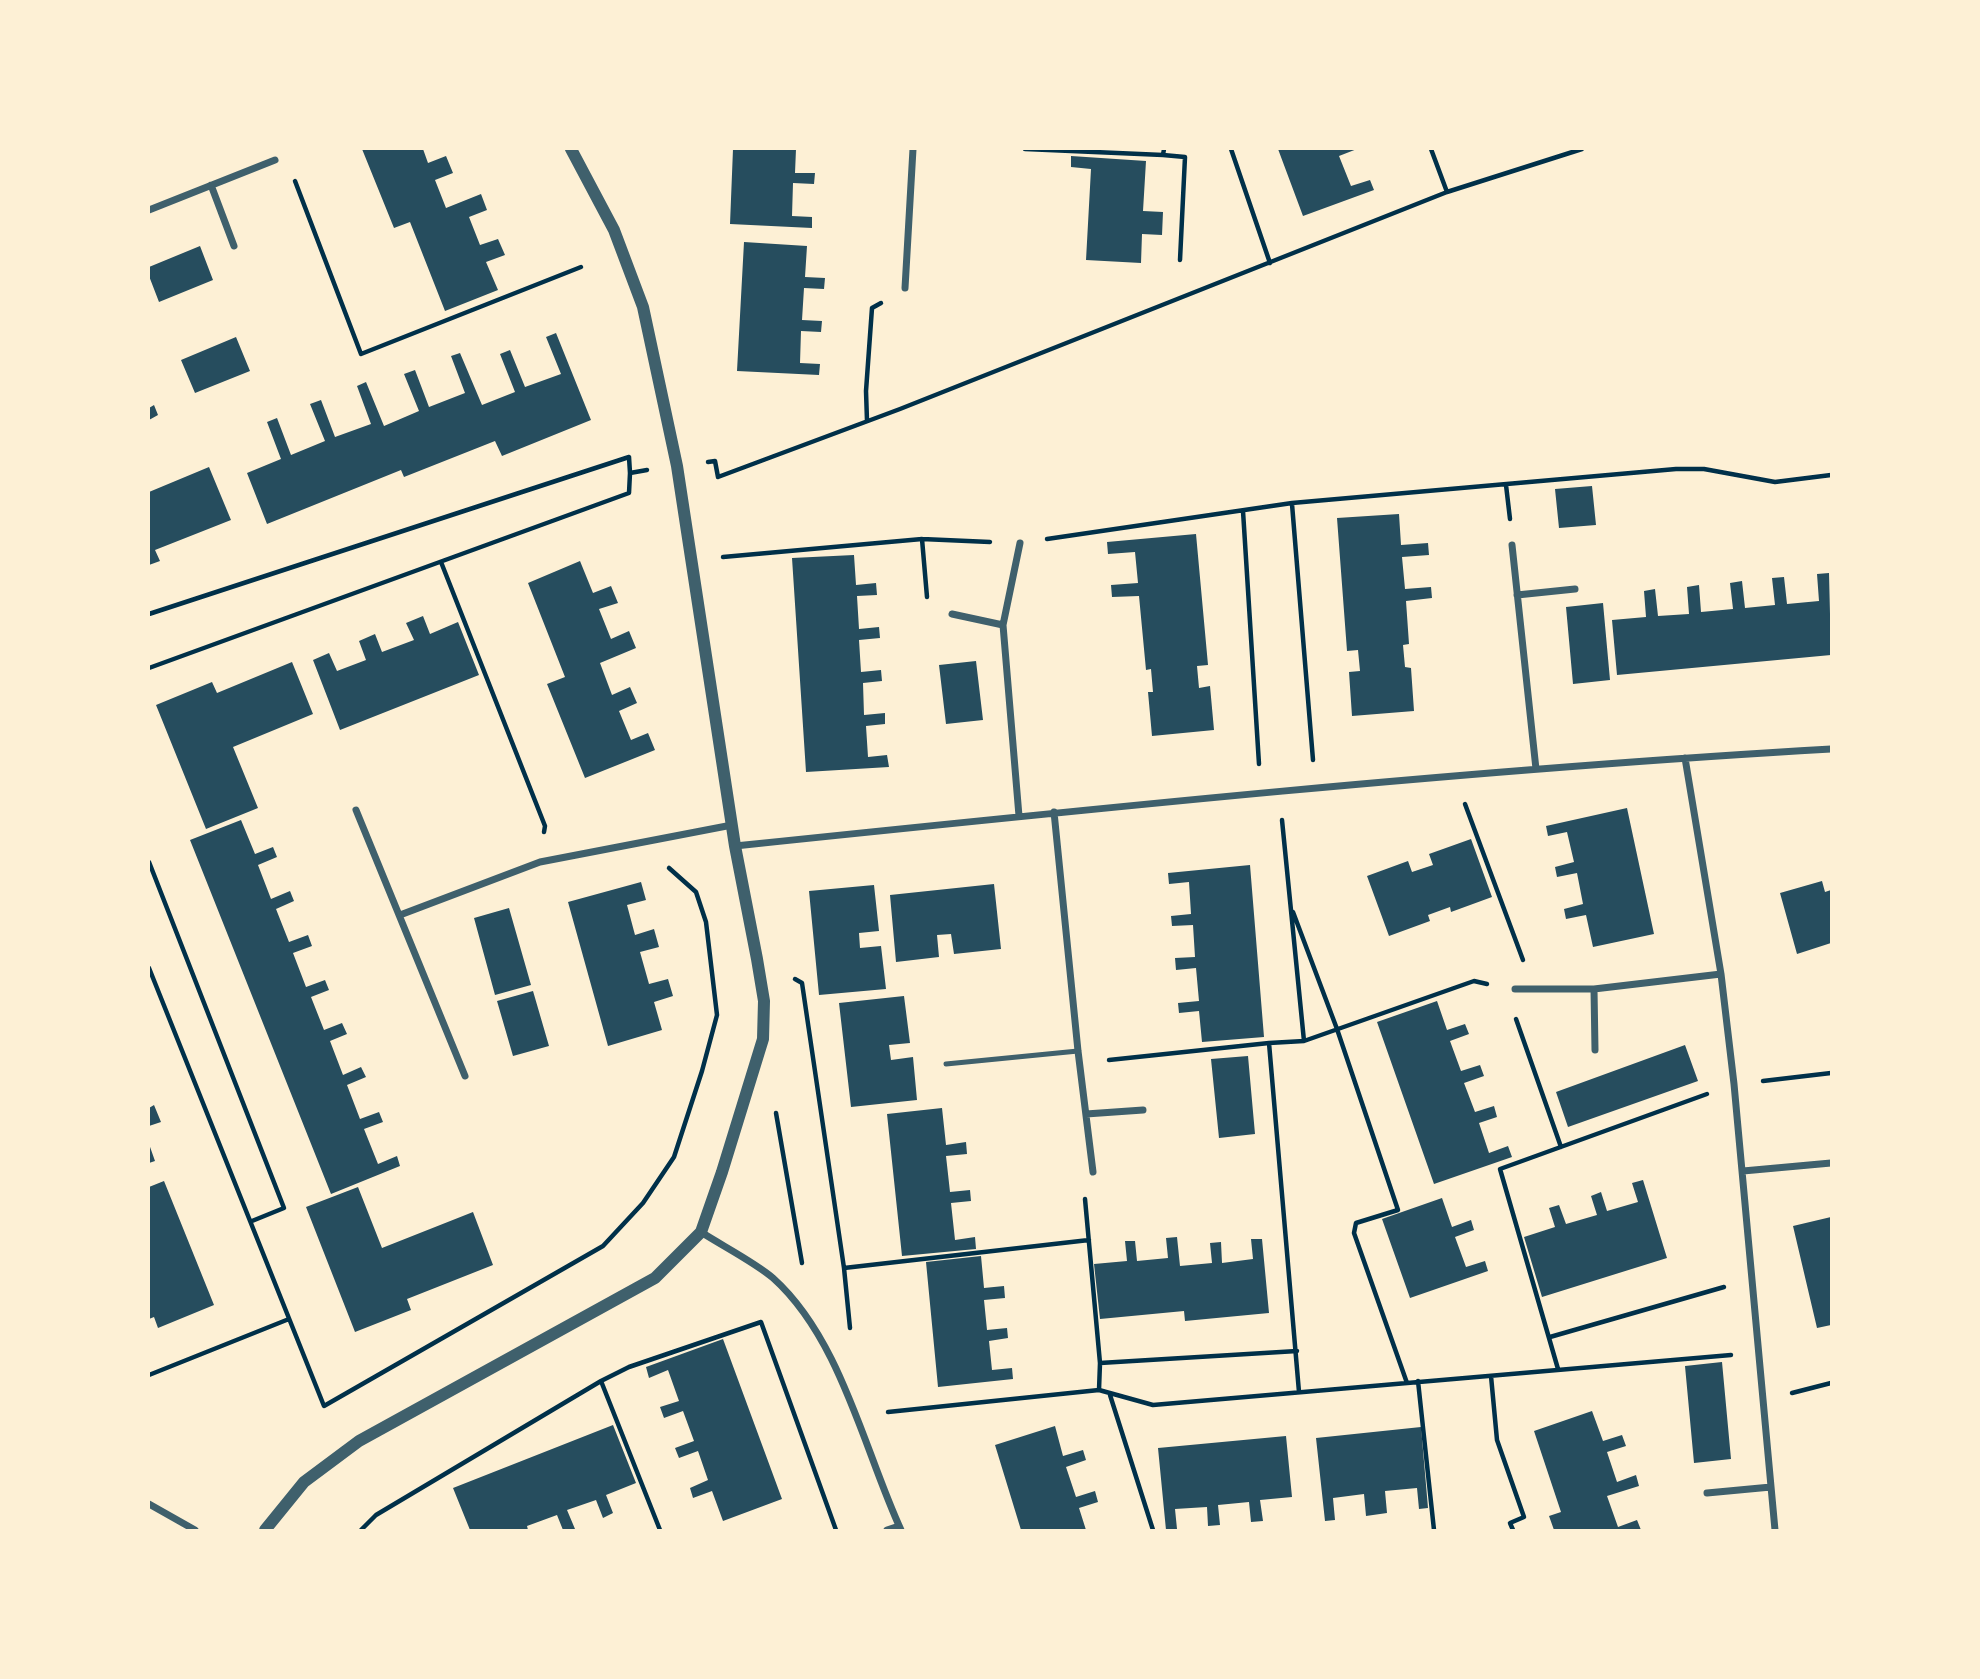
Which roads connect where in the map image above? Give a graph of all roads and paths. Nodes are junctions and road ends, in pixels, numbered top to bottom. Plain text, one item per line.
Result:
1 (571, 149) edge
2 (914, 149) edge
3 (1025, 149) edge
4 (1164, 149) edge
5 (1231, 149) edge
6 (1431, 149) edge
7 (1582, 149) edge
8 (1163, 155) junction
9 (275, 160) joint
10 (211, 185) junction
11 (1447, 192) junction
12 (149, 211) edge
13 (234, 246) dead end
14 (1180, 260) dead end
15 (1270, 263) junction
16 (581, 267) dead end
17 (905, 288) joint
18 (867, 421) junction
19 (677, 466) junction
20 (630, 473) junction
21 (1831, 475) edge
22 (1292, 503) junction
23 (1243, 510) junction
24 (922, 539) junction
25 (1020, 543) junction
26 (1512, 545) dead end
27 (690, 560) junction
28 (441, 562) junction
29 (1574, 589) dead end
30 (1517, 595) junction
31 (149, 614) edge
32 (952, 614) joint
33 (1003, 625) junction
34 (149, 668) edge
35 (1831, 749) edge
36 (1685, 758) junction
37 (1536, 769) junction
38 (1455, 777) junction
39 (1315, 789) junction
40 (1279, 792) junction
41 (1261, 793) junction
42 (356, 810) dead end
43 (1054, 812) junction
44 (1019, 816) junction
45 (732, 825) junction
46 (661, 837) junction
47 (735, 846) junction
48 (149, 862) edge
49 (540, 862) junction
50 (1290, 905) junction
51 (400, 915) junction
52 (757, 958) junction
53 (149, 968) edge
54 (1721, 974) junction
55 (1516, 989) junction
56 (1594, 989) junction
57 (1337, 1029) junction
58 (1304, 1041) junction
59 (1269, 1043) junction
60 (1595, 1050) dead end
61 (1078, 1051) junction
62 (1080, 1063) junction
63 (946, 1064) dead end
64 (1831, 1073) edge
65 (465, 1076) dead end
66 (1734, 1084) junction
67 (775, 1107) dead end
68 (1143, 1110) dead end
69 (1086, 1114) junction
70 (1561, 1147) junction
71 (1831, 1163) edge
72 (1743, 1171) junction
73 (1093, 1172) joint
74 (252, 1221) junction
75 (701, 1232) junction
76 (1089, 1240) junction
77 (844, 1268) junction
78 (803, 1270) dead end
79 (1752, 1279) junction
80 (289, 1319) junction
81 (850, 1336) dead end
82 (1550, 1337) junction
83 (1297, 1351) junction
84 (1759, 1353) junction
85 (1100, 1363) junction
86 (1558, 1369) junction
87 (149, 1375) edge
88 (1490, 1376) junction
89 (601, 1381) junction
90 (1418, 1381) junction
91 (1407, 1382) junction
92 (1831, 1383) edge
93 (1099, 1390) junction
94 (1299, 1392) junction
95 (1110, 1394) junction
96 (1764, 1399) junction
97 (858, 1417) junction
98 (1771, 1487) junction
99 (1707, 1493) dead end
100 (149, 1504) edge
101 (900, 1528) edge
102 (195, 1530) edge
103 (265, 1530) edge
104 (360, 1530) edge
105 (660, 1530) edge
106 (836, 1530) edge
107 (887, 1530) edge
108 (1153, 1530) edge
109 (1434, 1530) edge
110 (1513, 1530) edge
111 (1775, 1530) edge

1 - 19 street
2 - 17 street
3 - 8 path
4 - 8 path
5 - 15 path
6 - 11 path
7 - 11 path
8 - 14 path
9 - 10 street
9 - 16 path
10 - 12 street
10 - 13 street
11 - 15 path
15 - 18 path
17 - 18 path
18 - 19 path
19 - 20 path
19 - 27 street
20 - 28 path
20 - 31 path
21 - 22 path
22 - 23 path
22 - 39 path
23 - 25 path
23 - 41 path
24 - 25 path
24 - 27 path
24 - 32 path
25 - 33 street
26 - 30 street
27 - 45 street
28 - 34 path
28 - 49 path
29 - 30 street
30 - 37 street
32 - 33 street
33 - 44 street
35 - 36 street
36 - 37 street
36 - 54 street
37 - 38 street
38 - 39 street
38 - 55 path
39 - 40 street
40 - 41 street
40 - 50 path
41 - 43 street
42 - 51 street
43 - 44 street
43 - 61 street
44 - 47 street
45 - 46 street
45 - 47 street
46 - 49 street
46 - 80 path
47 - 52 street
48 - 74 path
49 - 51 street
50 - 57 path
50 - 58 path
51 - 65 street
52 - 75 street
52 - 77 path
53 - 74 path
54 - 56 street
54 - 66 street
55 - 56 street
55 - 57 path
55 - 70 path
56 - 60 street
57 - 58 path
57 - 91 path
58 - 59 path
59 - 62 path
59 - 83 path
61 - 62 street
61 - 63 lane
62 - 69 street
64 - 66 path
66 - 70 path
66 - 72 street
67 - 78 path
68 - 69 street
69 - 73 street
70 - 82 path
71 - 72 street
72 - 79 street
73 - 76 path
74 - 80 path
75 - 97 street
75 - 103 street
76 - 77 path
76 - 85 path
77 - 81 path
79 - 82 path
79 - 84 street
80 - 87 path
82 - 86 path
83 - 85 path
83 - 94 path
84 - 86 path
84 - 96 street
85 - 93 path
86 - 88 path
88 - 90 path
88 - 110 path
89 - 104 path
89 - 105 path
89 - 106 path
90 - 91 path
90 - 109 path
91 - 94 path
92 - 96 path
93 - 95 path
93 - 97 path
94 - 95 path
95 - 108 path
96 - 98 street
97 - 101 street
98 - 99 street
98 - 111 street
100 - 102 street
101 - 107 street

